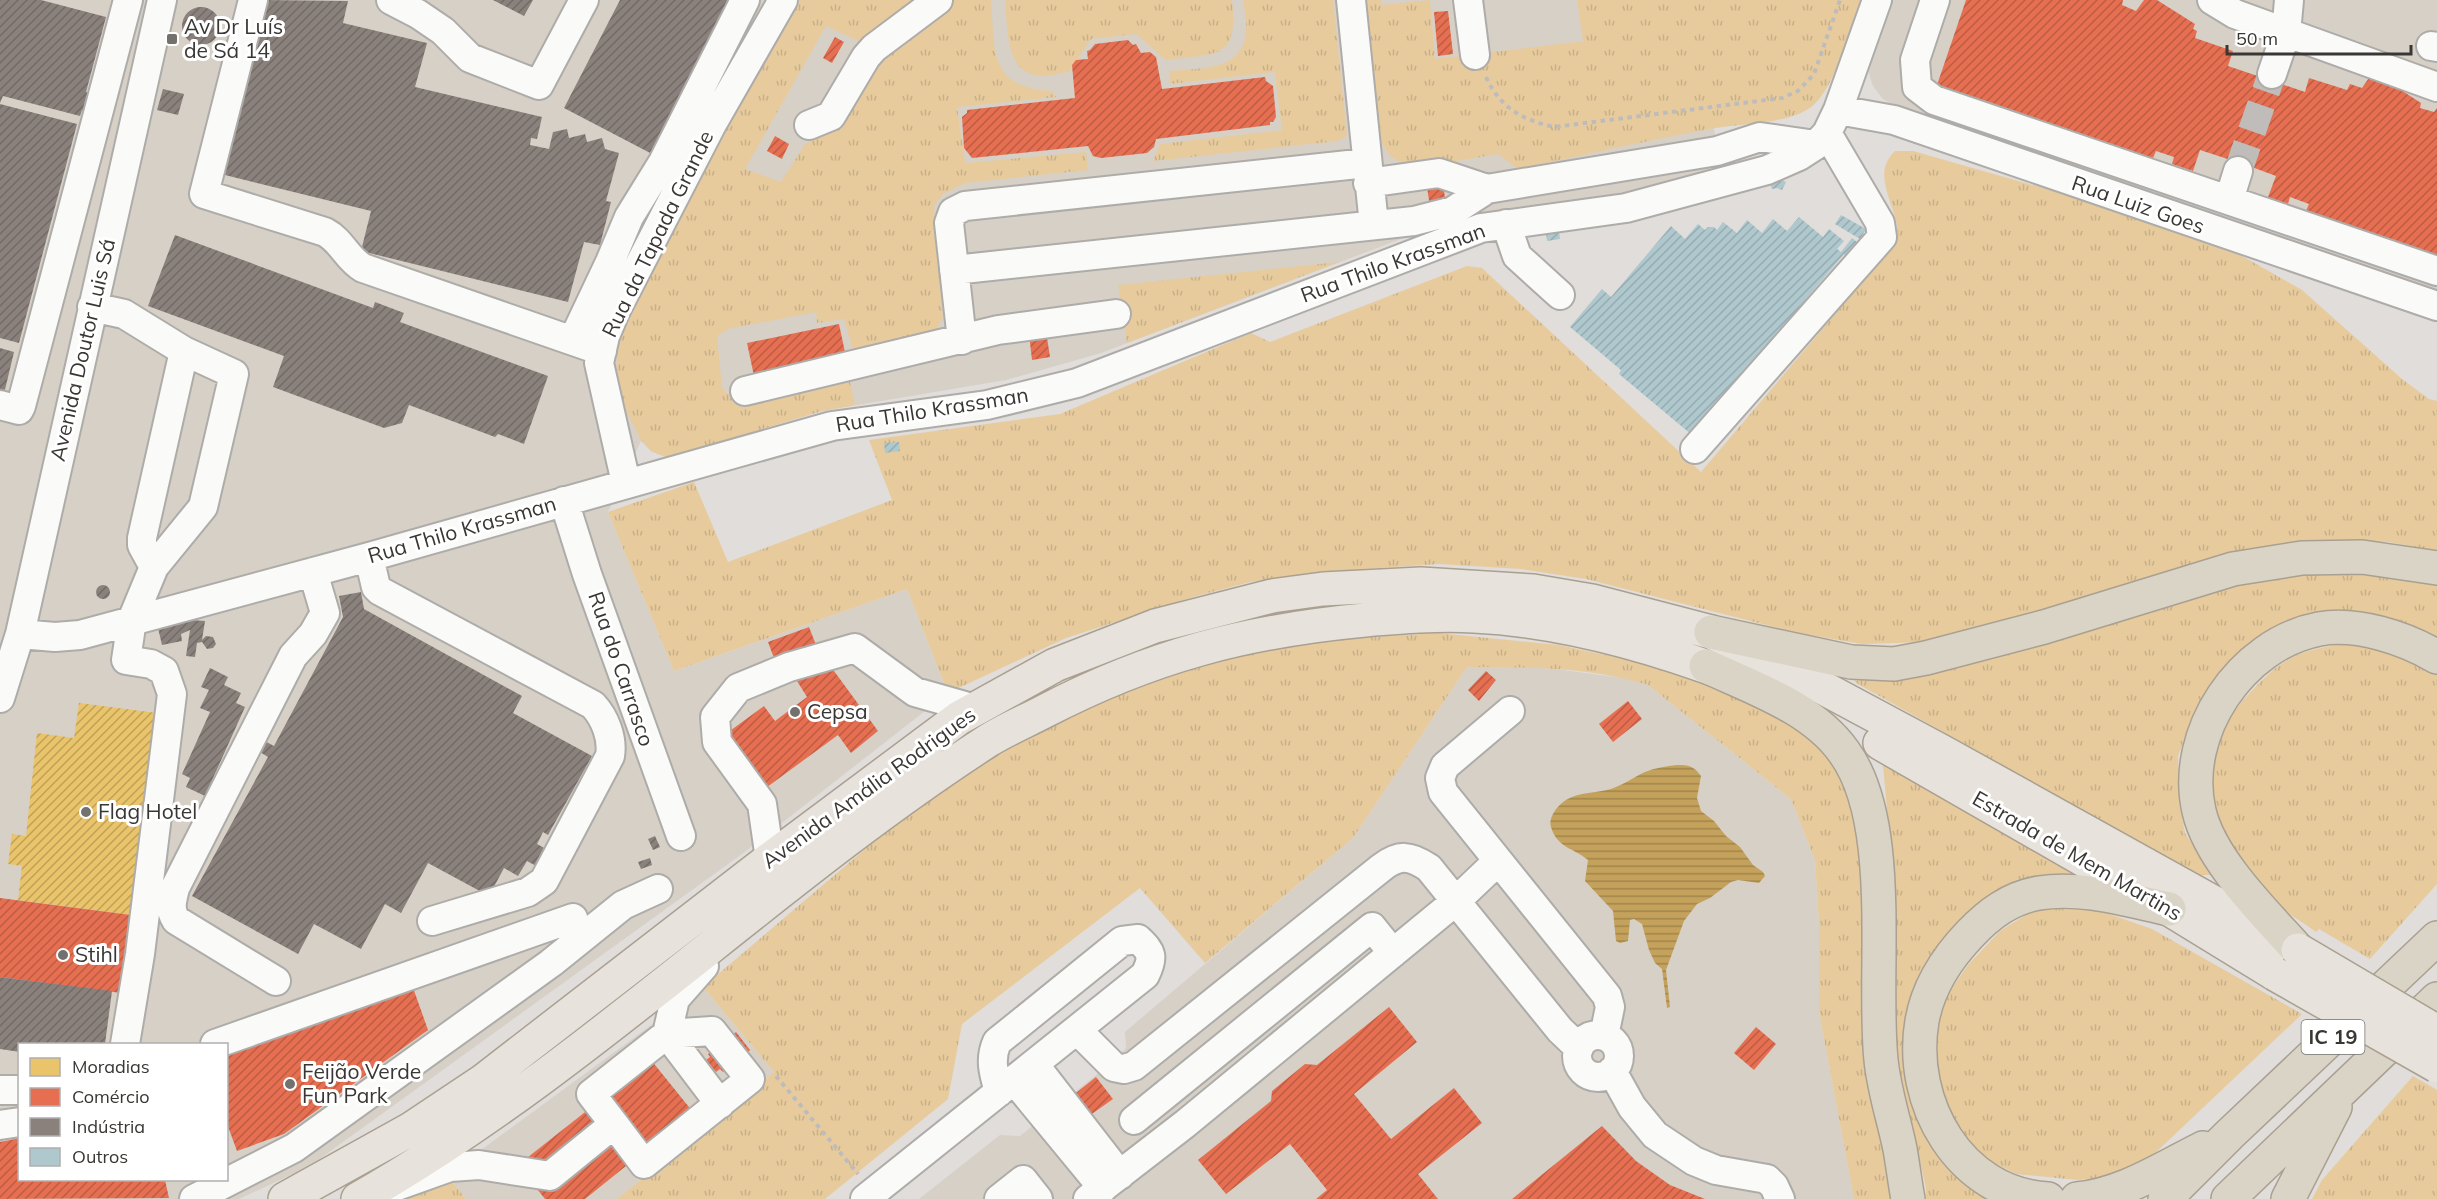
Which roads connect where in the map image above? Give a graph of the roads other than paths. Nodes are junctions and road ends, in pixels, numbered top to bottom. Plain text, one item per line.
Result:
1 (128, 0) edge
2 (162, 0) edge
3 (253, 0) edge
4 (391, 0) edge
5 (584, 0) edge
6 (745, 0) edge
7 (783, 0) edge
8 (938, 0) edge
9 (1351, 0) edge
10 (1468, 0) edge
11 (1877, 0) edge
12 (1935, 0) edge
13 (2212, 0) edge
14 (2289, 0) edge
15 (2286, 33) junction
16 (1475, 55) road end
17 (2272, 74) tunnel mouth
18 (2437, 87) edge
19 (809, 125) dead end
20 (1827, 129) junction
21 (2238, 171) tunnel mouth
22 (1367, 173) junction
23 (1487, 189) junction
24 (2229, 200) junction
25 (1506, 224) junction
26 (1374, 225) junction
27 (954, 270) junction
28 (2437, 271) edge
29 (1560, 295) dead end
30 (2437, 306) edge
31 (92, 307) junction
32 (1116, 314) dead end
33 (573, 339) junction
34 (962, 340) junction
35 (184, 351) junction
36 (602, 351) junction
37 (745, 391) dead end
38 (0, 405) edge
39 (1695, 449) dead end
40 (626, 483) junction
41 (564, 501) junction
42 (369, 556) junction
43 (154, 567) junction
44 (2437, 568) edge
45 (313, 572) junction
46 (132, 620) junction
47 (1711, 632) junction
48 (20, 634) junction
49 (2437, 657) edge
50 (1706, 666) junction
51 (0, 698) edge
52 (975, 709) junction
53 (1510, 711) dead end
54 (681, 836) dead end
55 (770, 859) junction
56 (1498, 861) junction
57 (658, 889) dead end
58 (1456, 901) junction
59 (760, 909) junction
60 (2169, 909) junction
61 (432, 921) dead end
62 (2437, 938) edge
63 (580, 939) junction
64 (2298, 950) junction
65 (1393, 953) junction
66 (276, 981) dead end
67 (2437, 999) edge
68 (1249, 1027) junction
69 (1077, 1030) junction
70 (2437, 1032) edge
71 (667, 1034) junction
72 (1592, 1042) junction
73 (126, 1043) edge
74 (218, 1043) edge
75 (1269, 1054) junction
76 (2437, 1066) edge
77 (1016, 1078) junction
78 (2350, 1081) junction
79 (0, 1090) edge
80 (18, 1090) edge
81 (720, 1104) junction
82 (1134, 1120) dead end
83 (18, 1122) edge
84 (614, 1124) junction
85 (0, 1125) edge
86 (2229, 1136) junction
87 (228, 1179) edge
88 (224, 1181) edge
89 (1104, 1187) edge
90 (209, 1188) edge
91 (869, 1196) edge
92 (285, 1199) edge
93 (359, 1199) edge
94 (999, 1199) edge
95 (1038, 1199) edge
96 (1780, 1199) edge
97 (1908, 1199) edge
98 (2048, 1199) edge
99 (2077, 1199) edge
100 (2165, 1199) edge
101 (2228, 1199) edge
102 (2288, 1199) edge

1 - 38 street
2 - 31 street, Avenida Doutor Luis Sá
3 - 33 street
4 - 5 street
6 - 33 street
7 - 36 street, Rua da Tapada Grande
8 - 19 street
9 - 22 street
10 - 16 street
11 - 20 street
12 - 24 street
13 - 15 street
14 - 15 street
15 - 17 street
15 - 18 street
20 - 23 street, Rua Luiz Goes
20 - 25 street, Rua Thilo Krassman
20 - 30 street, Rua Luiz Goes
20 - 39 street
21 - 24 street
22 - 23 street
22 - 26 street
22 - 27 street
23 - 26 street
24 - 28 street
25 - 29 street
25 - 40 street, Rua Thilo Krassman
26 - 27 street
27 - 34 street
31 - 35 street
31 - 48 street, Avenida Doutor Luis Sá
32 - 34 street
33 - 36 street
34 - 37 street
35 - 43 street
35 - 43 street
36 - 40 street, Rua da Tapada Grande
40 - 41 street, Rua Thilo Krassman
41 - 42 street, Rua Thilo Krassman
41 - 54 street, Rua do Carrasco
42 - 45 street, Rua Thilo Krassman
42 - 61 street
43 - 46 street
44 - 47 highway
45 - 46 street, Rua Thilo Krassman
45 - 66 street
46 - 48 street, Rua Thilo Krassman
46 - 73 street
47 - 52 main road, Avenida Amália Rodrigues
47 - 64 main road, Estrada de Mem Martins
48 - 51 street, Avenida Doutor Luis Sá
49 - 64 highway
50 - 59 main road, Avenida Amália Rodrigues
50 - 60 main road, Estrada de Mem Martins
50 - 97 highway
52 - 55 main road, Avenida Amália Rodrigues
52 - 55 street
53 - 56 street
55 - 92 main road, Avenida Amália Rodrigues
56 - 58 street
56 - 72 street
57 - 63 street
58 - 65 street
58 - 69 street
58 - 72 street
59 - 71 street
59 - 93 main road, Avenida Amália Rodrigues
60 - 76 main road, Estrada de Mem Martins, bridge
60 - 98 highway
62 - 86 highway, IC 19
63 - 74 street
63 - 87 street
64 - 70 main road, Estrada de Mem Martins, bridge
65 - 68 street
65 - 75 street
67 - 78 highway, IC 19
68 - 75 street
68 - 82 street
69 - 77 street
69 - 77 street
71 - 81 street
71 - 81 street
71 - 84 street
72 - 96 street
75 - 89 street
77 - 89 street
77 - 91 street
78 - 101 highway, IC 19
78 - 102 highway
79 - 80 street
81 - 84 street
83 - 85 street
84 - 93 street
86 - 99 highway
86 - 100 highway, IC 19
88 - 90 street
94 - 95 street

